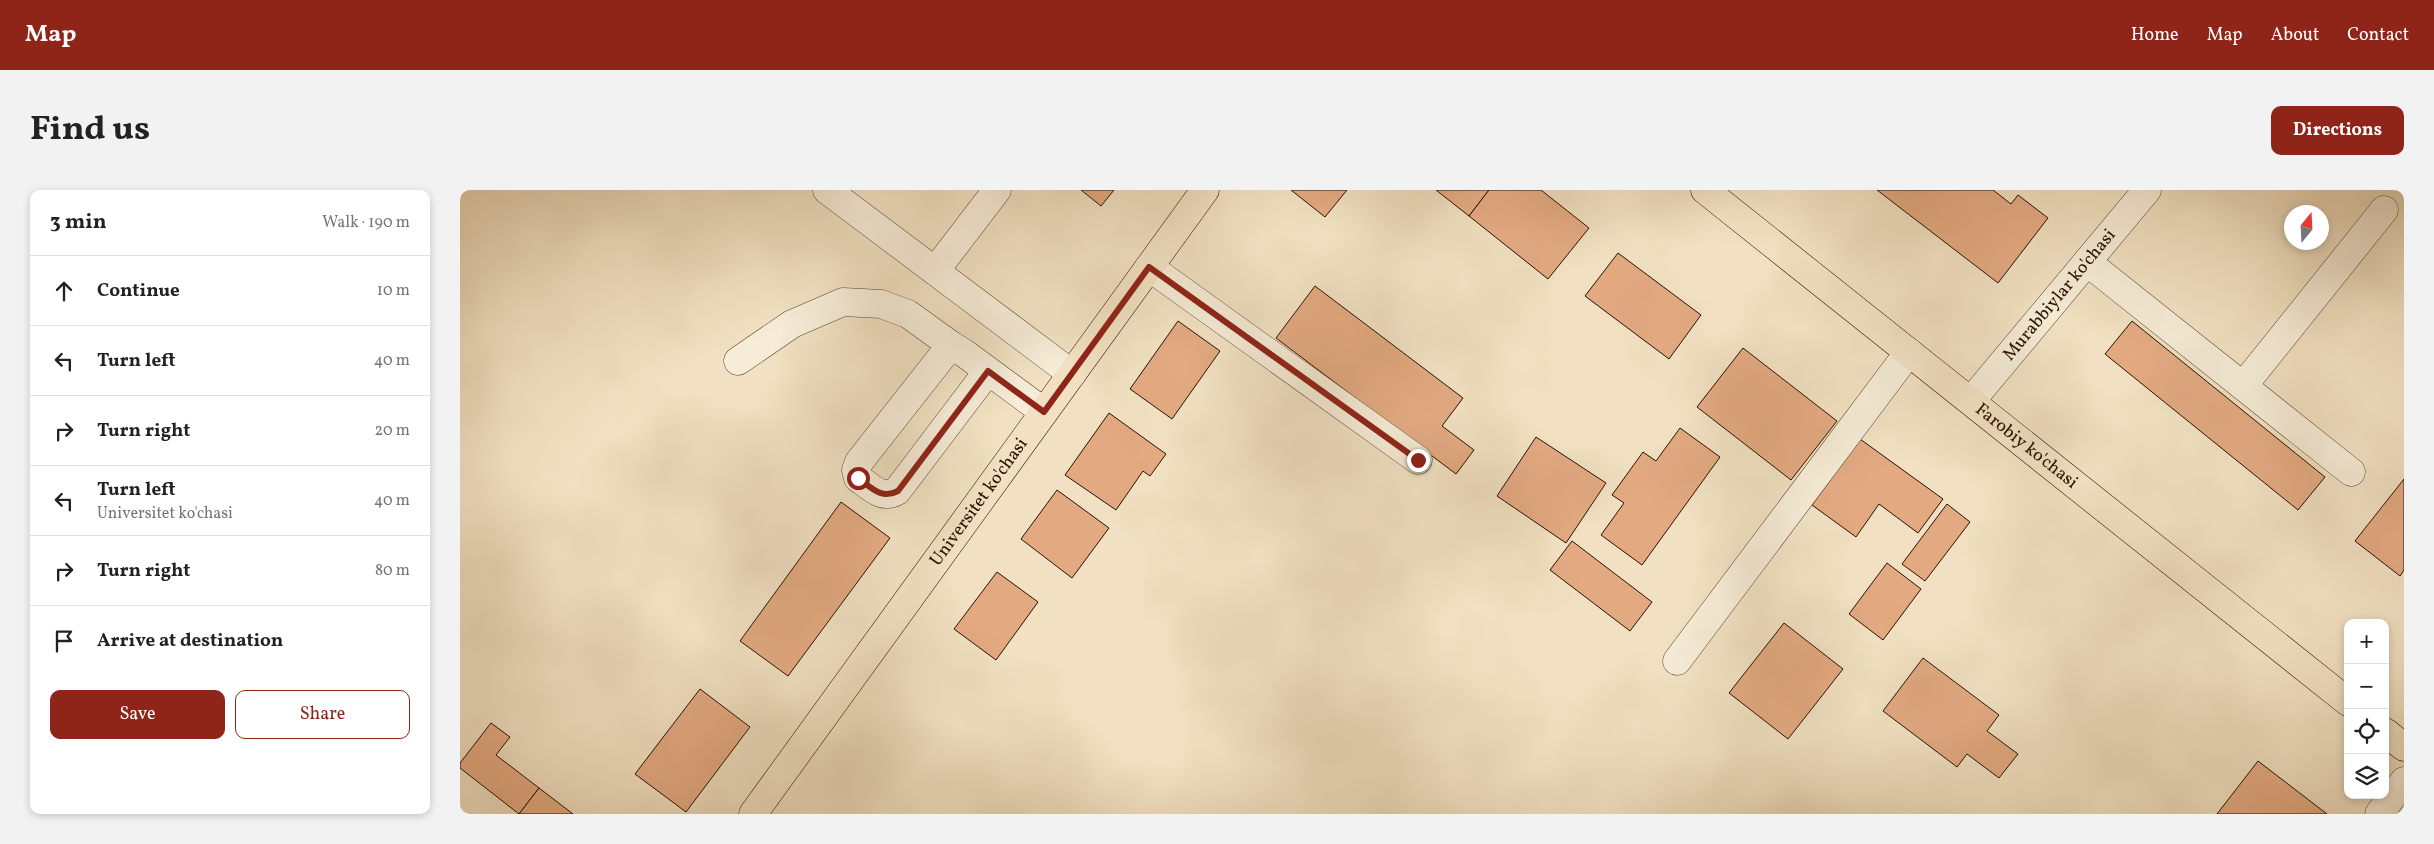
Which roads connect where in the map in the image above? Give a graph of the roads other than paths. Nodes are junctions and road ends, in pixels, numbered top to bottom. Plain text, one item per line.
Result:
1 (827, 190) edge
2 (997, 190) edge
3 (1205, 190) edge
4 (1705, 190) edge
5 (2147, 190) edge
6 (2384, 210) dead end
7 (2087, 262) junction
8 (1149, 267) junction
9 (935, 271) junction
10 (951, 345) junction
11 (1909, 352) junction
12 (738, 361) dead end
13 (988, 371) junction
14 (1072, 374) junction
15 (2243, 386) junction
16 (1971, 401) junction
17 (1044, 412) junction
18 (1418, 460) dead end
19 (2351, 472) dead end
20 (1677, 661) dead end
21 (2344, 699) edge
22 (2389, 735) edge
23 (2404, 747) edge
24 (2404, 781) edge
25 (753, 814) edge
26 (2379, 814) edge

1 - 9 street
2 - 9 street
3 - 8 main road, Universitet ko'chasi
4 - 11 main road, Farobiy ko'chasi
5 - 7 street, Murabbiylar ko'chasi
6 - 15 street
7 - 15 street
7 - 16 street, Murabbiylar ko'chasi
8 - 14 main road, Universitet ko'chasi
8 - 18 street
9 - 14 street
10 - 12 street
10 - 13 street
10 - 13 street
11 - 16 main road, Farobiy ko'chasi
11 - 20 street
13 - 17 street
14 - 17 main road, Universitet ko'chasi
15 - 19 street
16 - 21 main road, Farobiy ko'chasi
17 - 25 main road, Universitet ko'chasi
22 - 23 main road
24 - 26 street

